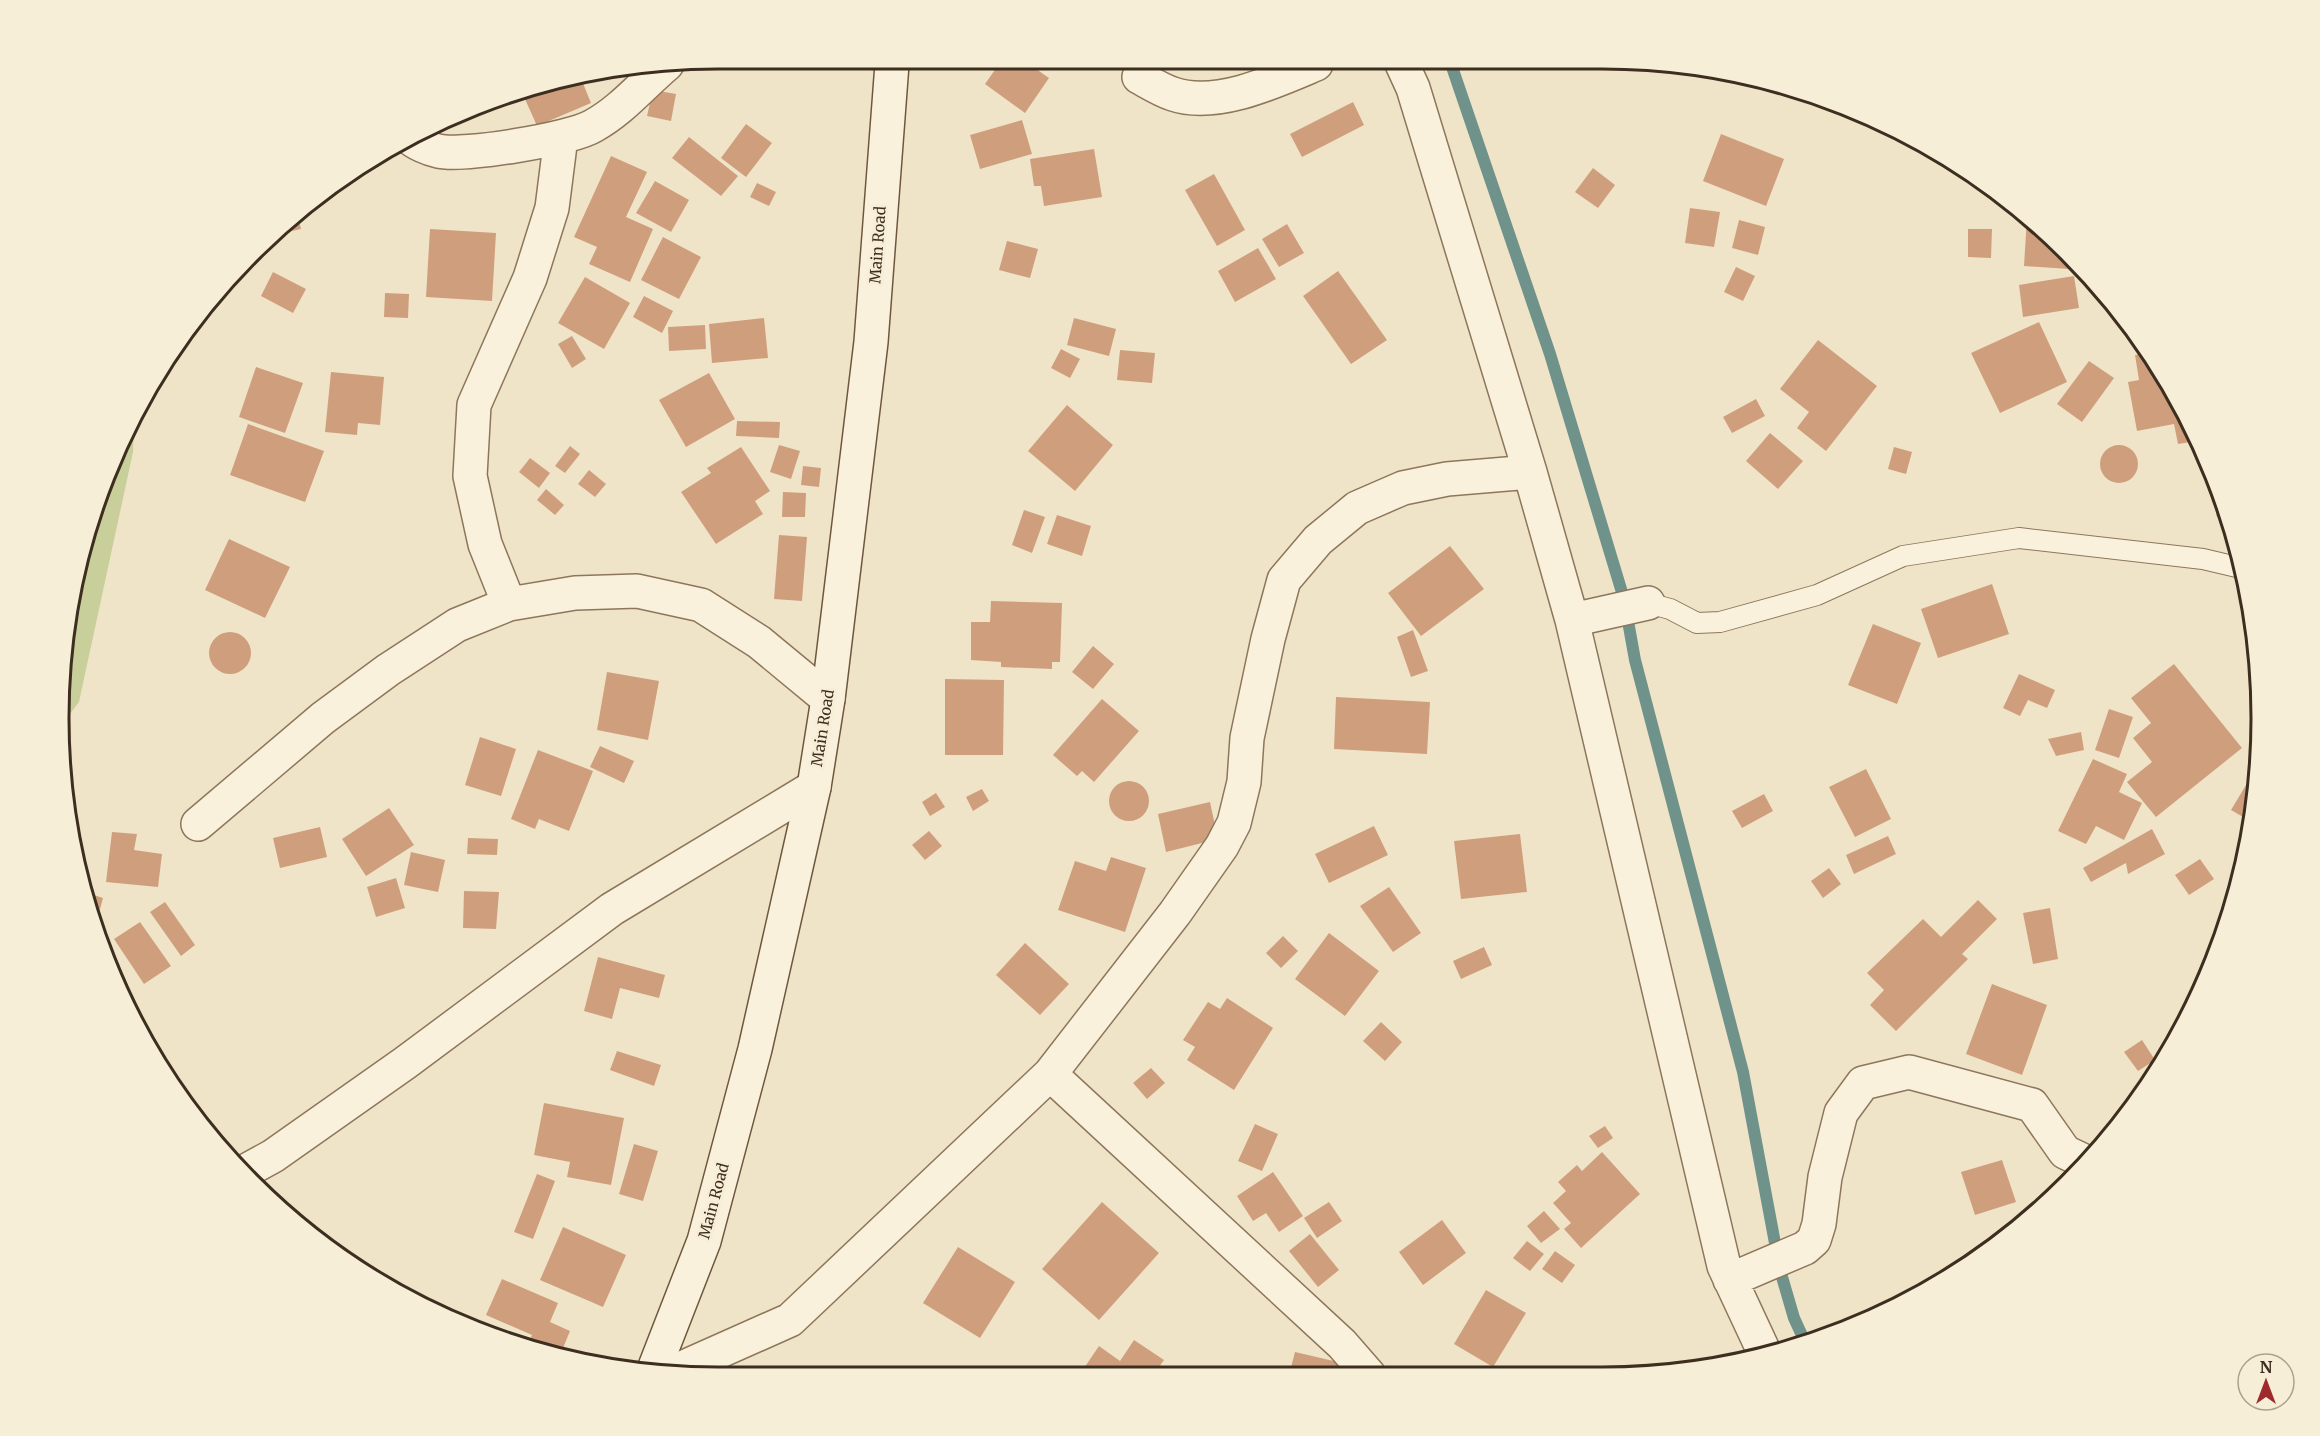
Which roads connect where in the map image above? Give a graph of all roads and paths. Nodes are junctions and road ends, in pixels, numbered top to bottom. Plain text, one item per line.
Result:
1 (892, 69) edge
2 (1304, 69) edge
3 (1404, 69) edge
4 (659, 72) edge
5 (1139, 77) dead end
6 (561, 137) junction
7 (420, 142) edge
8 (1530, 472) junction
9 (2233, 566) edge
10 (1648, 603) joint
11 (509, 604) junction
12 (1585, 617) junction
13 (828, 699) junction
14 (814, 787) junction
15 (198, 824) dead end
16 (1050, 1074) junction
17 (2078, 1158) edge
18 (251, 1168) edge
19 (1730, 1280) junction
20 (1762, 1347) edge
21 (656, 1364) edge
22 (686, 1366) edge
23 (1362, 1367) edge

1 - 13 street, Main Road
2 - 5 street
3 - 8 street
4 - 6 street
6 - 7 street
6 - 11 street
8 - 12 street
8 - 16 street
9 - 10 lane
10 - 12 street
11 - 13 street
11 - 15 street
12 - 19 street
13 - 14 street, Main Road
14 - 18 street
14 - 21 street, Main Road
16 - 22 street
16 - 23 street
17 - 19 street
19 - 20 street

